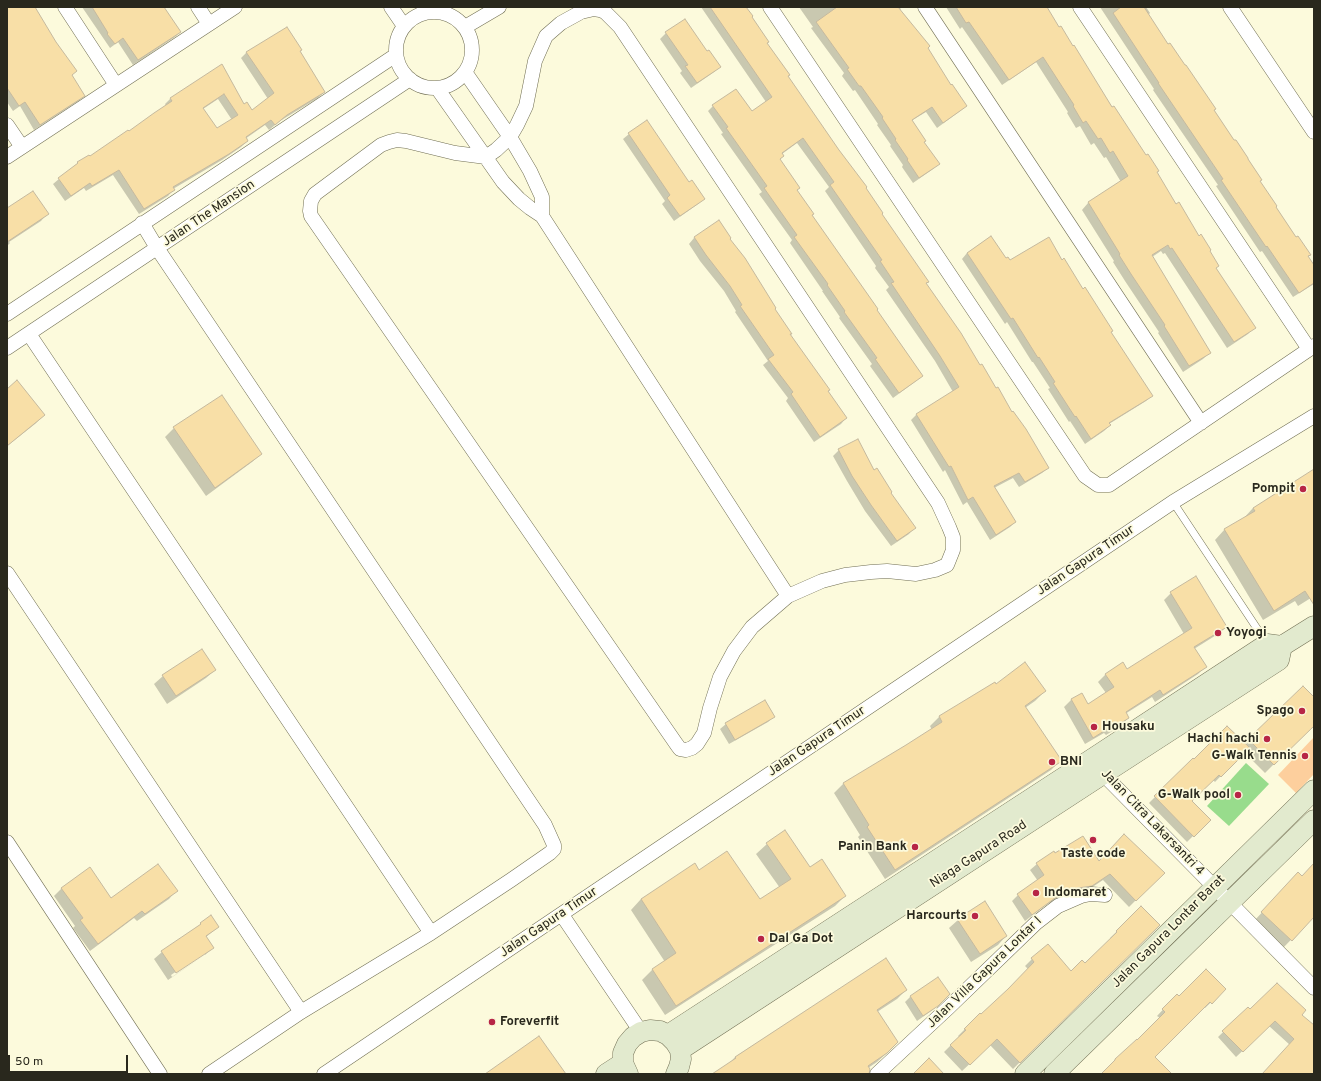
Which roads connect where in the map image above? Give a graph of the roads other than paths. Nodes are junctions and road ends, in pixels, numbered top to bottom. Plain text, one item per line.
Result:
1 (65, 7) edge
2 (198, 7) edge
3 (235, 7) edge
4 (391, 7) edge
5 (499, 7) edge
6 (770, 7) edge
7 (925, 7) edge
8 (1080, 7) edge
9 (1230, 7) edge
10 (426, 10) edge
11 (209, 24) junction
12 (404, 26) junction
13 (465, 27) junction
14 (396, 55) junction
15 (465, 72) junction
16 (410, 79) junction
17 (116, 85) junction
18 (437, 88) junction
19 (7, 125) edge
20 (1314, 132) edge
21 (510, 137) junction
22 (22, 147) junction
23 (7, 157) edge
24 (486, 157) junction
25 (542, 216) junction
26 (142, 224) junction
27 (157, 248) junction
28 (7, 314) edge
29 (29, 334) junction
30 (1311, 347) edge
31 (7, 348) edge
32 (1314, 416) edge
33 (1200, 423) junction
34 (1174, 502) junction
35 (7, 573) edge
36 (788, 596) junction
37 (1314, 626) edge
38 (1276, 650) junction
39 (1097, 767) junction
40 (1314, 790) edge
41 (1314, 820) edge
42 (7, 842) edge
43 (1215, 887) junction
44 (1105, 895) dead end
45 (1230, 903) junction
46 (562, 915) junction
47 (430, 933) junction
48 (1314, 988) edge
49 (301, 1012) junction
50 (641, 1032) junction
51 (674, 1043) junction
52 (625, 1068) edge
53 (160, 1074) edge
54 (209, 1074) edge
55 (324, 1074) edge
56 (606, 1074) edge
57 (676, 1074) edge
58 (877, 1074) edge
59 (1025, 1074) edge
60 (1054, 1074) edge

1 - 17 street
2 - 11 street
3 - 11 street
4 - 12 street
5 - 13 street
6 - 33 street
7 - 33 street
8 - 30 street
9 - 20 street
10 - 12 street
10 - 13 street
11 - 17 street
12 - 14 street
13 - 15 street
14 - 16 street
14 - 26 street
15 - 18 street
15 - 21 street
16 - 18 street
16 - 27 street, Jalan The Mansion
17 - 22 street
18 - 24 street
19 - 22 street
21 - 24 street
21 - 25 street
21 - 36 street
22 - 23 street
24 - 25 street
24 - 36 street
25 - 36 street
26 - 27 street
26 - 28 street
27 - 29 street, Jalan The Mansion
27 - 47 street
29 - 31 street, Jalan The Mansion
29 - 47 street
30 - 33 street
32 - 34 street, Jalan Gapura Timur
34 - 38 lane
34 - 46 street, Jalan Gapura Timur
35 - 49 street
37 - 38 street, Niaga Gapura Road
38 - 39 street, Niaga Gapura Road
39 - 43 street, Jalan Citra Lakarsantri 4
39 - 51 street, Niaga Gapura Road
40 - 43 street, Jalan Gapura Lontar Barat
41 - 45 street, Jalan Gapura Lontar Barat
42 - 53 street
43 - 45 street, Jalan Citra Lakarsantri 4
43 - 59 street, Jalan Gapura Lontar Barat
44 - 58 street, Jalan Villa Gapura Lontar I
45 - 48 street, Jalan Citra Lakarsantri 4
45 - 60 street, Jalan Gapura Lontar Barat
46 - 50 street
46 - 55 street, Jalan Gapura Timur
47 - 49 street
49 - 54 street
50 - 51 street
50 - 52 street
51 - 57 street
52 - 56 street

